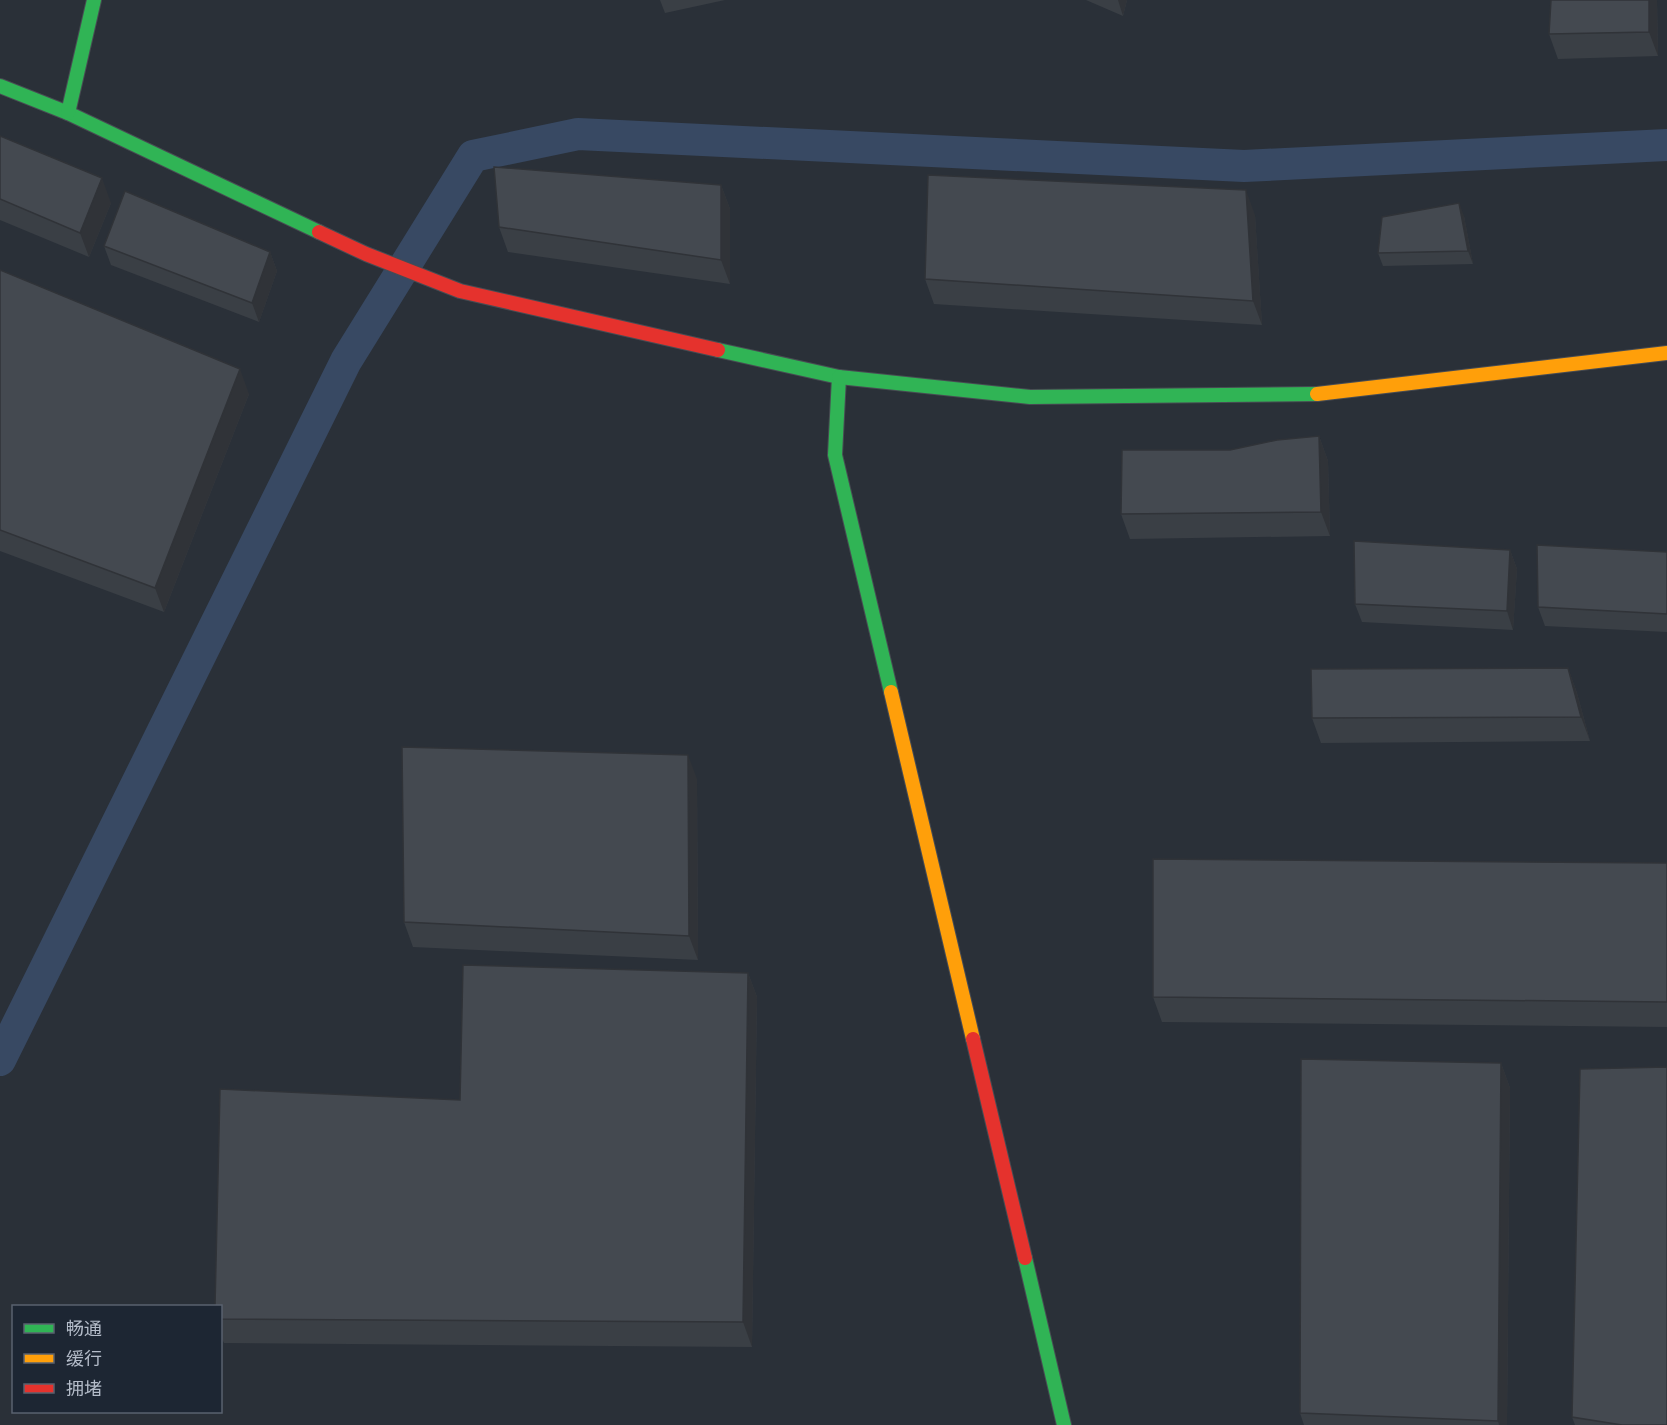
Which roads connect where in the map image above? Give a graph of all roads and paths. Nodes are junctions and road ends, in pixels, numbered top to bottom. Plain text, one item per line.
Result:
1 (94, 0) edge
2 (0, 86) edge
3 (68, 113) junction
4 (1667, 353) edge
5 (839, 378) junction
6 (1064, 1425) edge

1 - 3 street
2 - 3 street
3 - 5 street
4 - 5 street
5 - 6 street

